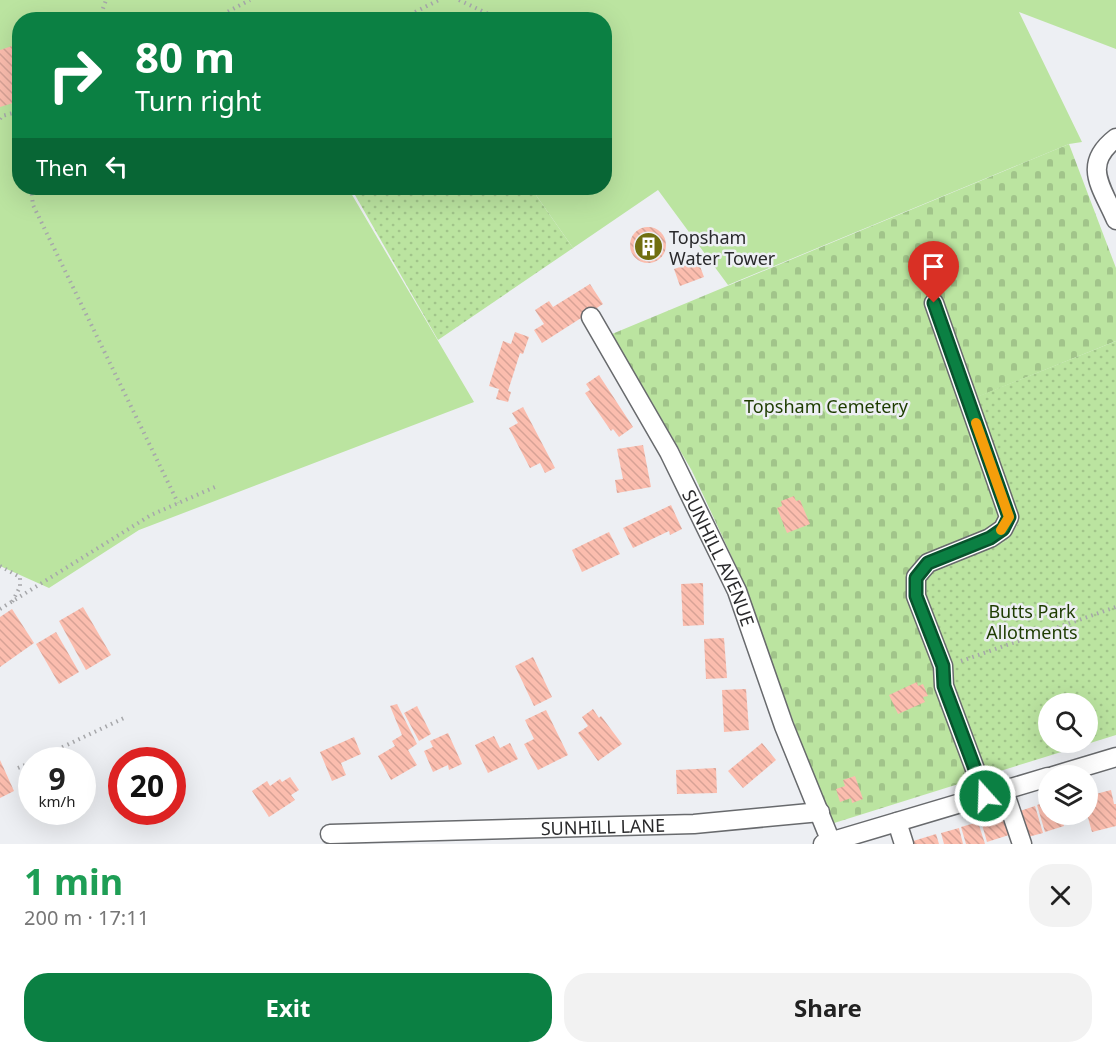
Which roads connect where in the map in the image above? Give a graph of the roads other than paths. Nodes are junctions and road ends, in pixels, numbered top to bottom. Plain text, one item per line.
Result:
1 (1116, 138) edge
2 (1116, 220) edge
3 (934, 303) dead end
4 (591, 317) dead end
5 (1116, 757) edge
6 (1089, 765) edge
7 (1038, 780) edge
8 (1004, 791) junction
9 (985, 796) junction
10 (820, 812) junction
11 (897, 822) junction
12 (330, 834) dead end
13 (827, 843) edge
14 (904, 844) edge
15 (1022, 844) edge

1 - 2 street
3 - 9 street
4 - 10 street, SUNHILL AVENUE
5 - 6 street
7 - 8 street
8 - 9 street
8 - 15 street
9 - 11 street
10 - 12 street, SUNHILL LANE
10 - 13 street, SUNHILL AVENUE
11 - 13 street
11 - 14 street

